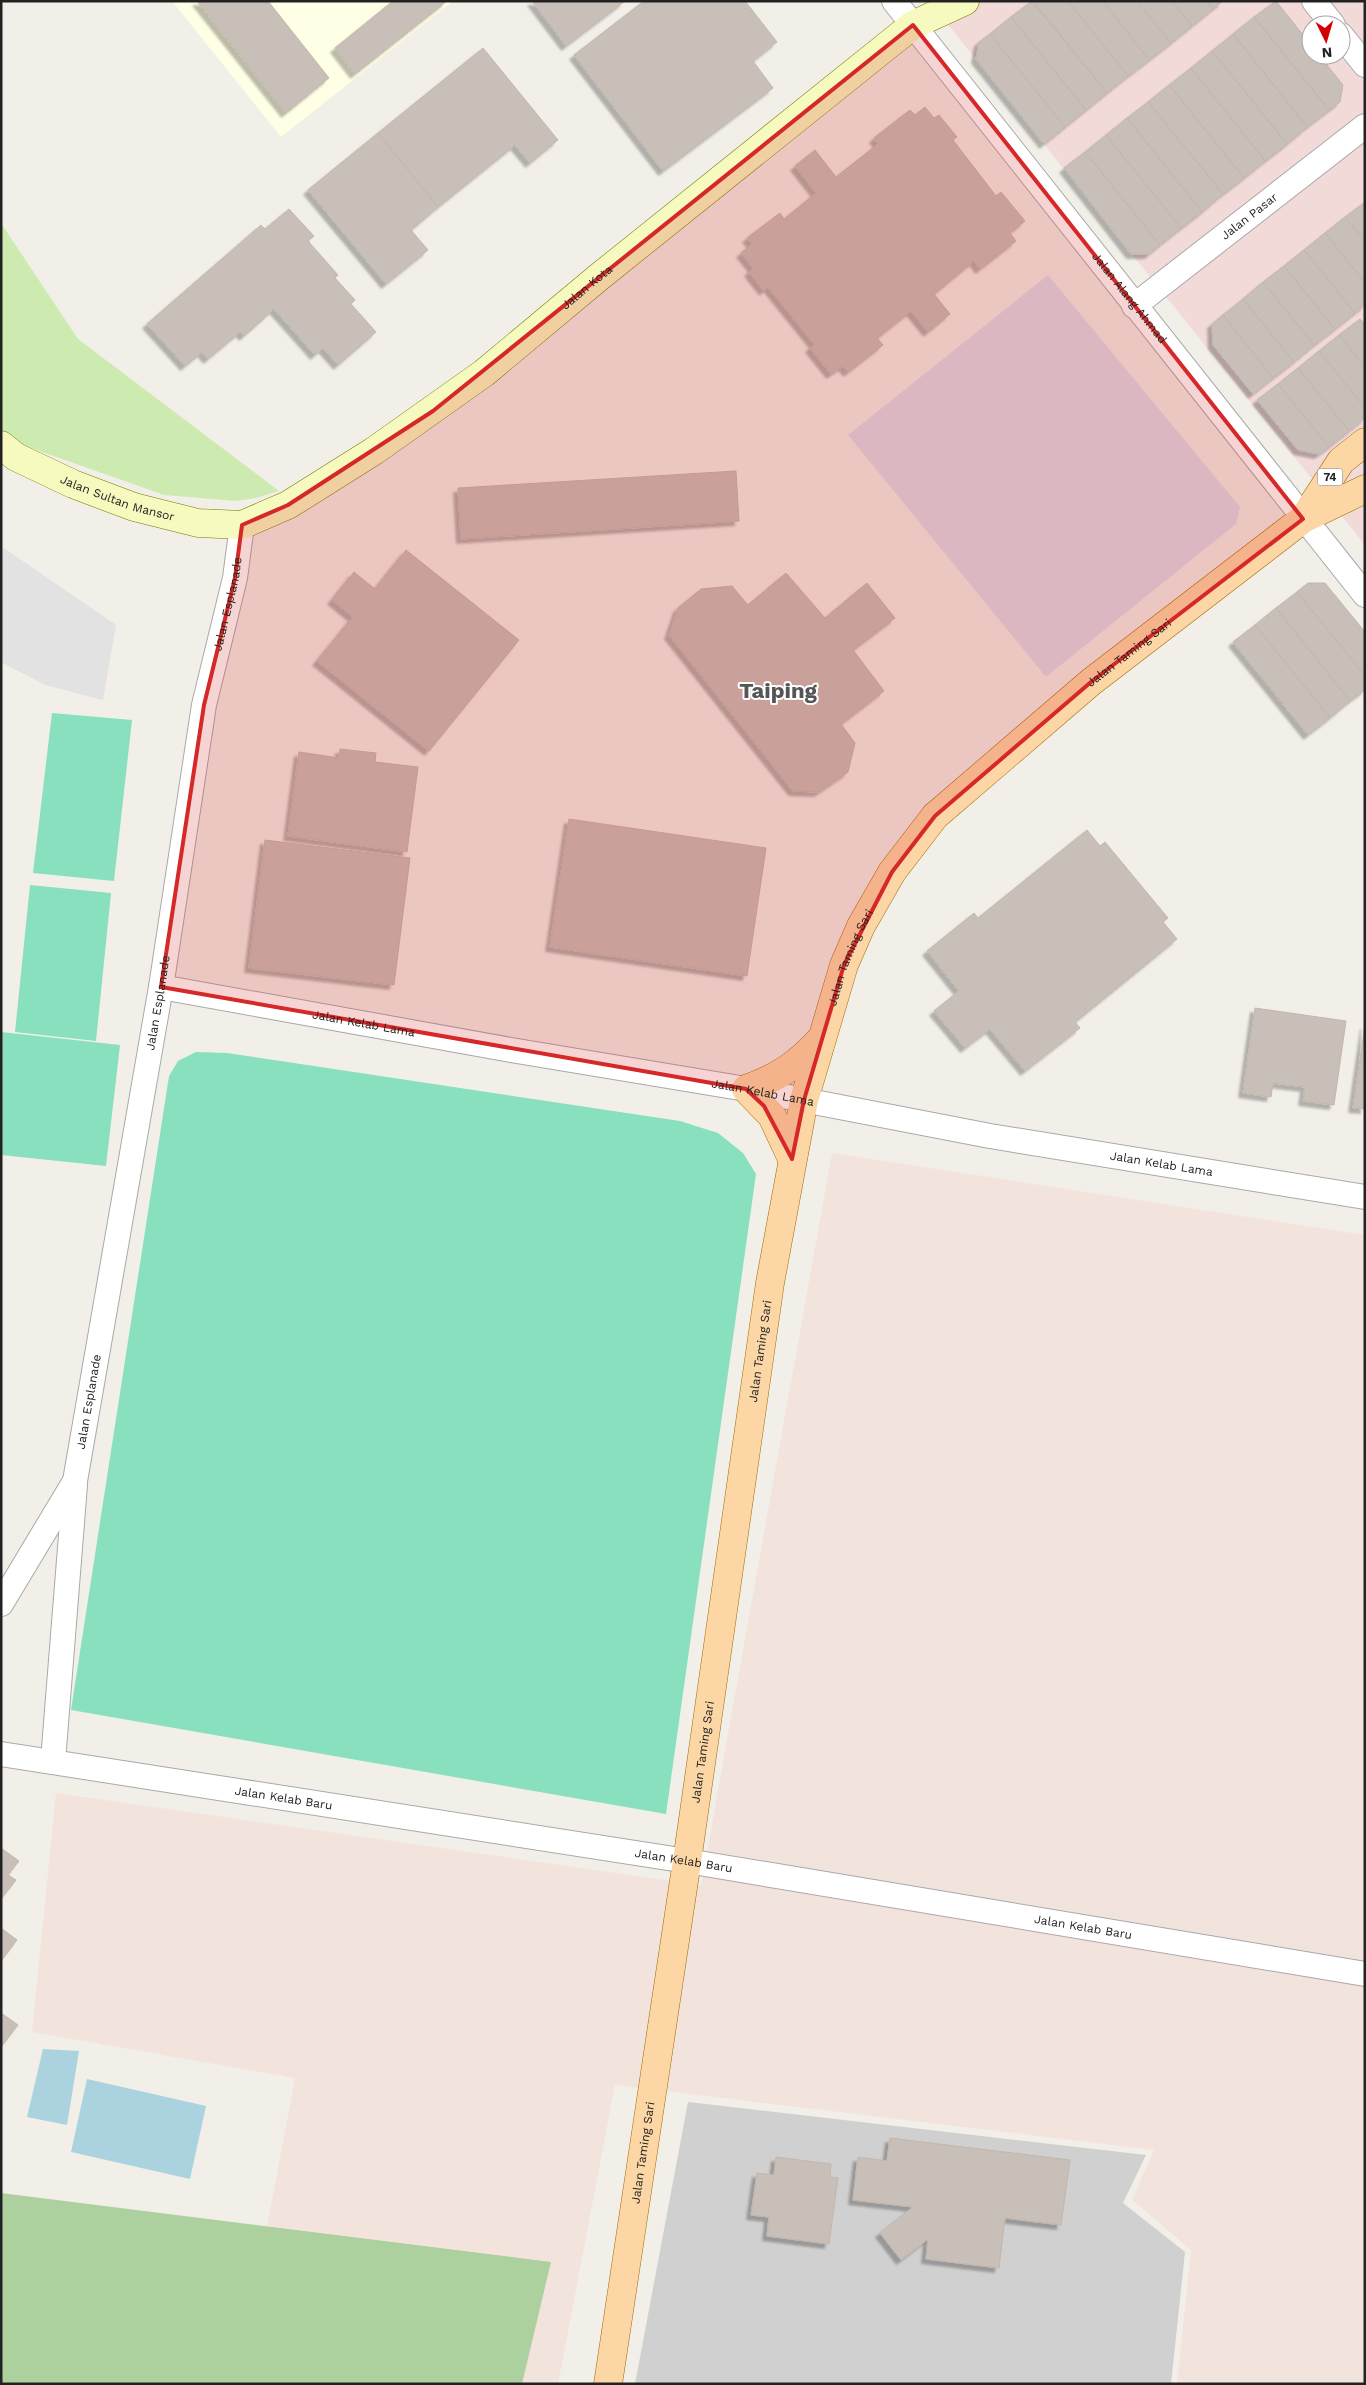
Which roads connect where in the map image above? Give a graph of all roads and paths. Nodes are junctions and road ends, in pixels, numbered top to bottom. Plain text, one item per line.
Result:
1 (894, 1) edge
2 (928, 1) edge
3 (964, 1) edge
4 (1314, 1) edge
5 (1325, 15) edge
6 (913, 25) junction
7 (1351, 48) edge
8 (1365, 65) edge
9 (1365, 126) edge
10 (1134, 306) junction
11 (1365, 442) edge
12 (1, 445) edge
13 (1365, 489) edge
14 (1303, 519) junction
15 (242, 525) junction
16 (1365, 595) edge
17 (161, 987) junction
18 (822, 1039) junction
19 (746, 1089) junction
20 (804, 1100) junction
21 (792, 1159) junction
22 (1365, 1196) edge
23 (75, 1481) junction
24 (1, 1604) edge
25 (1, 1754) edge
26 (53, 1762) junction
27 (687, 1861) junction
28 (1365, 1974) edge
29 (608, 2384) edge

1 - 6 street, Jalan Alang Ahmad
2 - 6 main road, Jalan Kota
3 - 6 main road, Jalan Kota
4 - 5 street
6 - 10 street, Jalan Alang Ahmad
6 - 15 main road, Jalan Kota
7 - 8 street
9 - 10 street, Jalan Pasar
10 - 14 street, Jalan Alang Ahmad
11 - 14 main road, Jalan Taming Sari / 74
12 - 15 main road, Jalan Sultan Mansor
13 - 14 main road, Jalan Taming Sari / 74
14 - 16 street, Jalan Alang Ahmad
14 - 18 main road, Jalan Taming Sari
15 - 17 street, Jalan Esplanade
17 - 19 street, Jalan Kelab Lama
17 - 23 street, Jalan Esplanade
18 - 19 main road
18 - 20 main road, Jalan Taming Sari
19 - 20 street, Jalan Kelab Lama
19 - 21 main road
20 - 21 main road, Jalan Taming Sari
20 - 22 street, Jalan Kelab Lama
21 - 27 main road, Jalan Taming Sari
23 - 24 street, Jalan Esplanade
23 - 26 street, Jalan Esplanade
25 - 26 street, Jalan Kelab Baru
26 - 27 street, Jalan Kelab Baru
27 - 28 street, Jalan Kelab Baru
27 - 29 main road, Jalan Taming Sari

